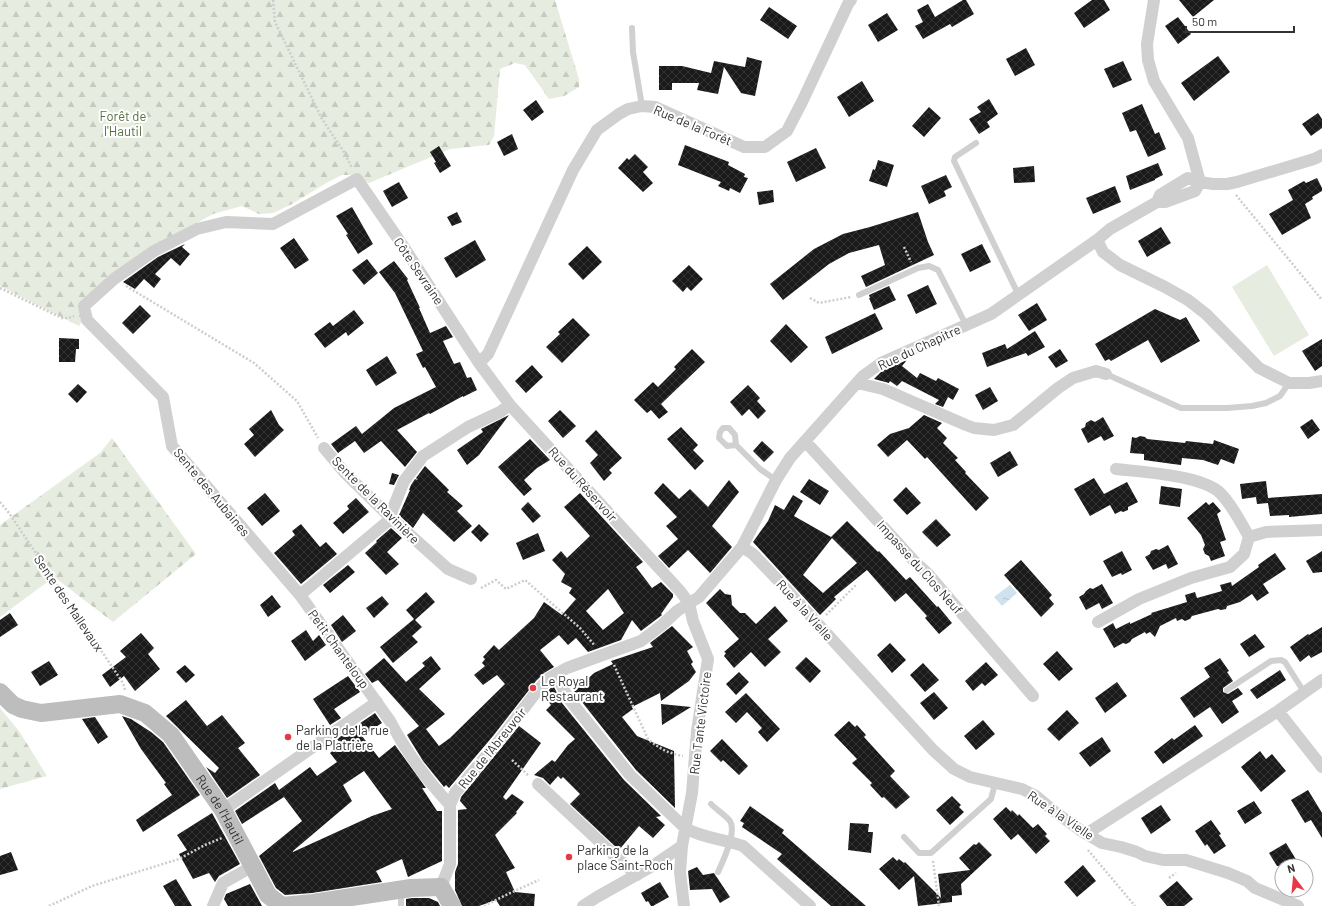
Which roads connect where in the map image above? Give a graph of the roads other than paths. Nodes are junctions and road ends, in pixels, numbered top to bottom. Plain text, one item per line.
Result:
1 (851, 0) edge
2 (1154, 0) edge
3 (632, 28) dead end
4 (642, 106) junction
5 (976, 143) dead end
6 (1322, 155) edge
7 (1200, 182) junction
8 (1097, 240) junction
9 (859, 295) road end
10 (1019, 296) junction
11 (85, 309) joint
12 (966, 325) junction
13 (480, 363) junction
14 (1106, 374) joint
15 (1322, 381) edge
16 (1289, 383) junction
17 (857, 384) junction
18 (510, 405) junction
19 (805, 440) junction
20 (736, 445) dead end
21 (324, 448) road end
22 (1116, 469) dead end
23 (776, 480) junction
24 (390, 517) junction
25 (1322, 530) edge
26 (1249, 536) junction
27 (742, 547) junction
28 (471, 579) road end
29 (300, 595) junction
30 (689, 603) junction
31 (1098, 622) dead end
32 (556, 674) junction
33 (1322, 680) edge
34 (1226, 690) dead end
35 (0, 692) edge
36 (1304, 692) junction
37 (1033, 696) dead end
38 (377, 702) junction
39 (1278, 711) junction
40 (1322, 767) edge
41 (538, 784) road end
42 (995, 784) junction
43 (711, 804) dead end
44 (450, 805) junction
45 (223, 810) junction
46 (685, 828) junction
47 (1086, 834) junction
48 (904, 837) dead end
49 (730, 841) junction
50 (682, 846) junction
51 (253, 866) junction
52 (718, 872) dead end
53 (637, 875) junction
54 (441, 887) junction
55 (401, 898) edge
56 (213, 906) edge
57 (452, 906) edge
58 (583, 906) edge
59 (684, 906) edge
60 (810, 906) edge
61 (1298, 906) edge

1 - 4 street, Rue de la Forêt
2 - 7 street
3 - 4 lane
4 - 13 street, Rue de la Forêt
5 - 10 lane
6 - 7 street, Rue du Chapitre
7 - 8 street, Rue du Chapitre
8 - 10 street, Rue du Chapitre
8 - 16 street
9 - 12 lane
10 - 12 street, Rue du Chapitre
11 - 13 street, Côte Sevraine
11 - 29 street, Sente des Aubaines
12 - 17 street, Rue du Chapitre
13 - 18 street, Rue du Réservoir
14 - 16 lane
14 - 17 street
15 - 16 street
17 - 19 street, Rue du Chapitre
18 - 24 street
18 - 30 street, Rue du Réservoir
19 - 23 street, Rue du Chapitre
19 - 37 street, Impasse du Clos Neuf
20 - 23 lane
21 - 24 street, Sente de la Ravinière
22 - 26 street
23 - 27 street, Rue du Chapitre
24 - 28 street, Sente de la Ravinière
24 - 29 street
25 - 26 street
26 - 31 street
27 - 30 street, Rue du Chapitre
27 - 42 street, Rue à la Vielle
29 - 38 street, Petit Chanteloup
30 - 32 street, Rue de l'Abreuvoir
30 - 46 street, Rue Tante Victoire
32 - 44 street, Rue de l'Abreuvoir
32 - 46 street
33 - 36 street
34 - 36 lane
35 - 45 main road, Rue de l'Hautil
36 - 39 street
38 - 44 street, Petit Chanteloup
38 - 45 street
39 - 40 street
39 - 47 street
41 - 53 street
42 - 47 street, Rue à la Vielle
42 - 48 lane
43 - 49 lane
44 - 54 street, Rue de l'Abreuvoir
45 - 51 main road, Rue de l'Hautil
46 - 49 street
46 - 50 street, Rue Tante Victoire
47 - 61 street, Rue à la Vielle
49 - 52 lane
49 - 60 street
50 - 53 street
50 - 59 street, Rue Tante Victoire
51 - 55 main road, Rue de l'Hautil
51 - 56 street
53 - 58 street
54 - 55 main road, Rue de l'Hautil
54 - 57 main road

